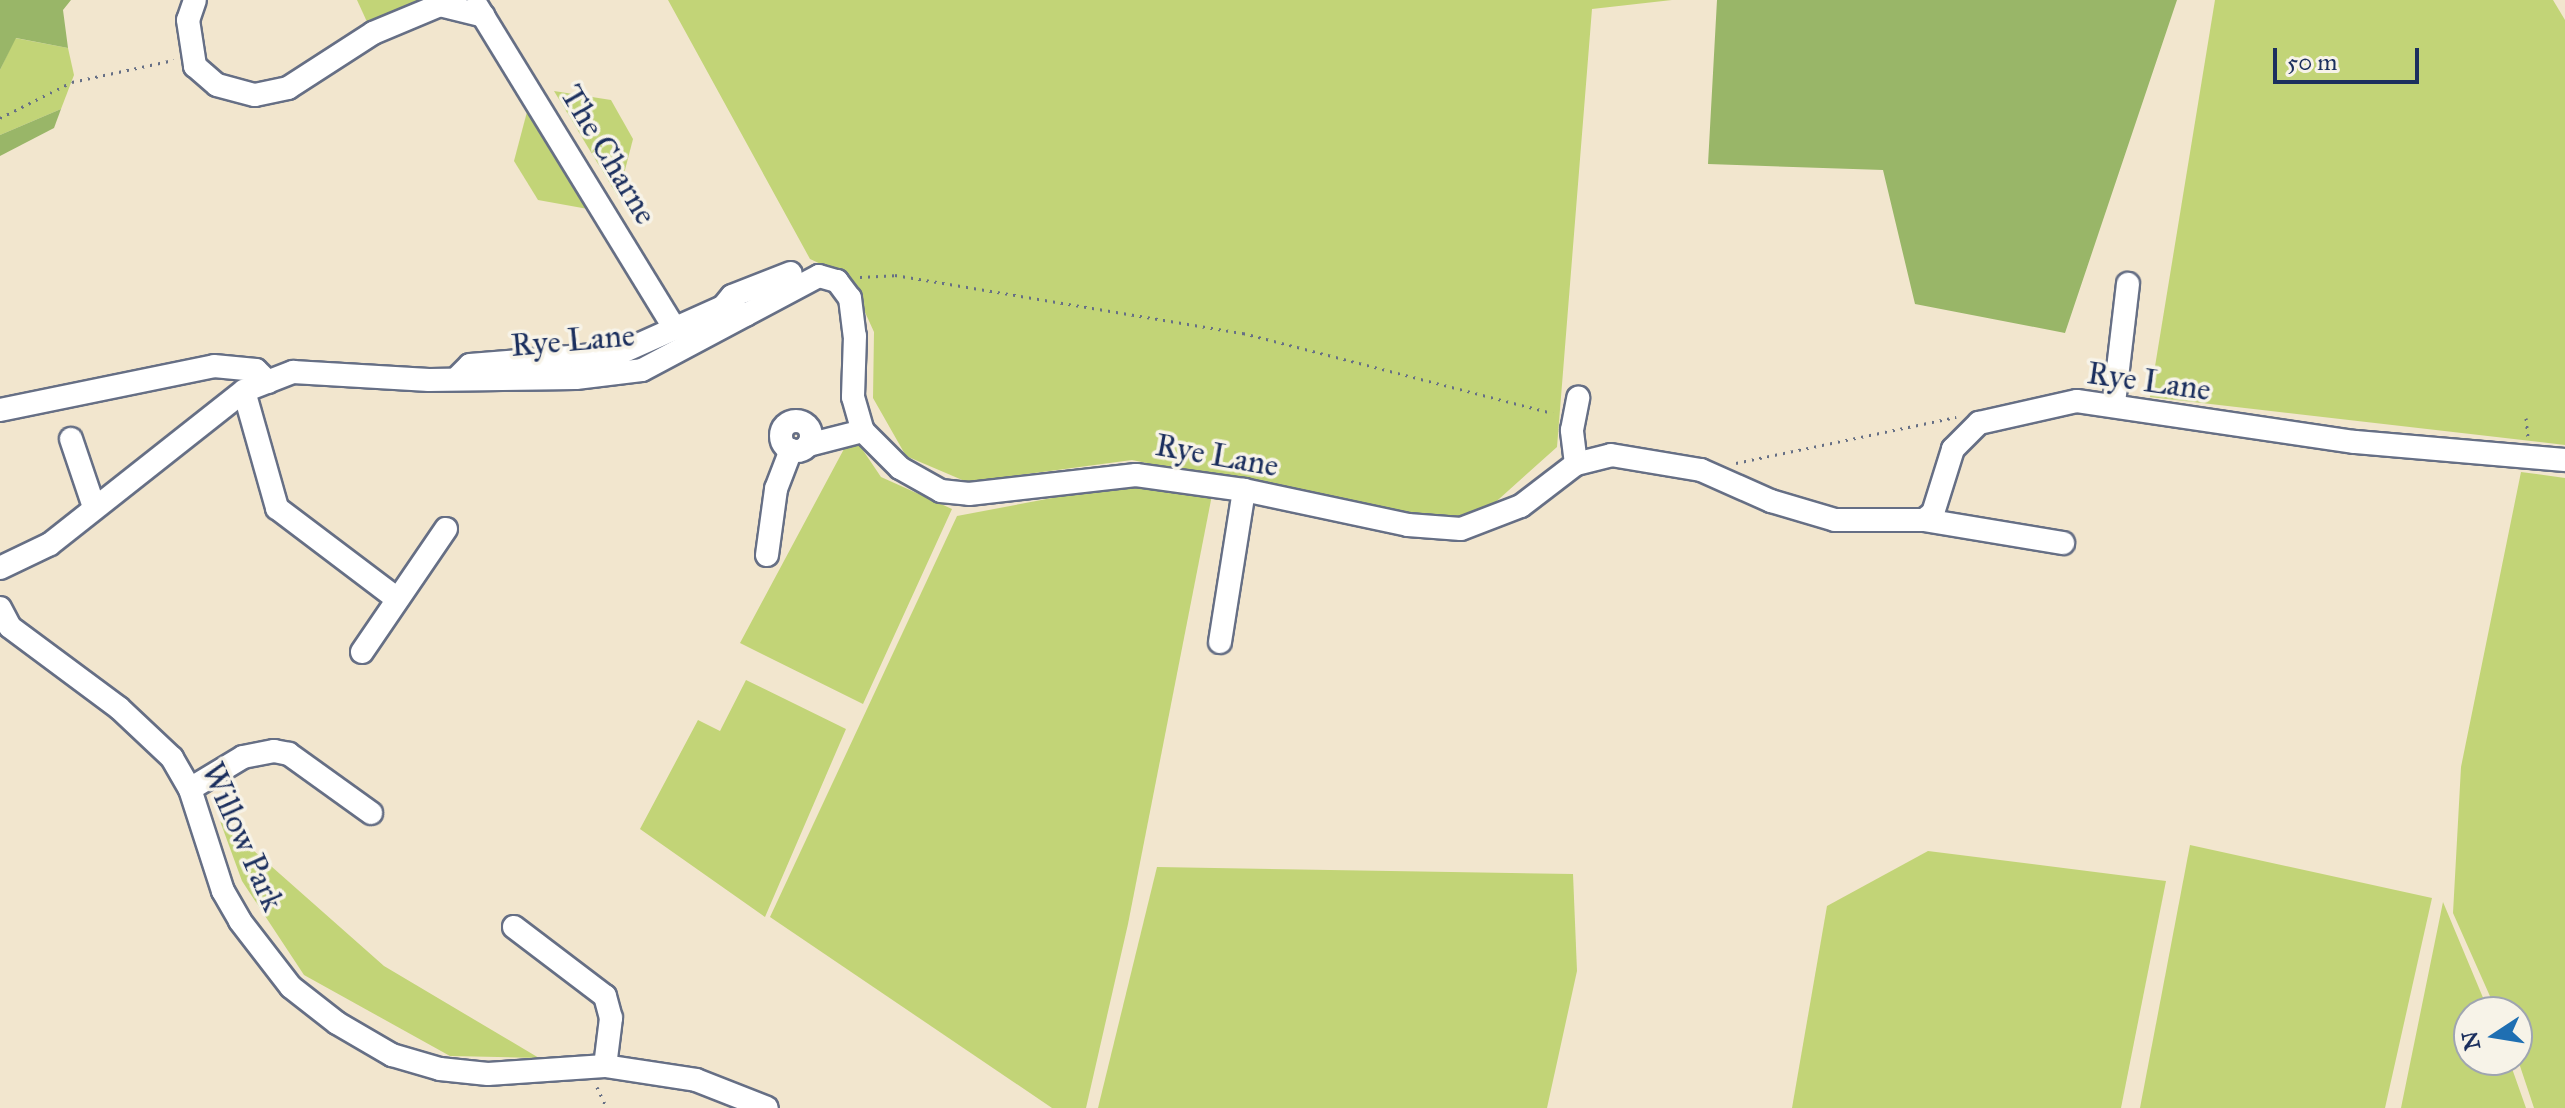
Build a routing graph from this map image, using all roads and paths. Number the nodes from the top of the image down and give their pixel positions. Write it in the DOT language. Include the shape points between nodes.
graph roads {
  1 [pos="195,0"];
  2 [pos="479,8"];
  3 [pos="191,55"];
  4 [pos="0,118"];
  5 [pos="791,273"];
  6 [pos="837,281"];
  7 [pos="2128,284"];
  8 [pos="723,307"];
  9 [pos="746,315"];
  10 [pos="675,329"];
  11 [pos="456,380"];
  12 [pos="268,382"];
  13 [pos="244,391"];
  14 [pos="1578,398"];
  15 [pos="2114,403"];
  16 [pos="0,410"];
  17 [pos="1979,423"];
  18 [pos="1572,430"];
  19 [pos="863,431"];
  20 [pos="71,439"];
  21 [pos="2565,460"];
  22 [pos="1576,464"];
  23 [pos="1701,470"];
  24 [pos="1244,490"];
  25 [pos="94,507"];
  26 [pos="1924,520"];
  27 [pos="446,529"];
  28 [pos="2063,543"];
  29 [pos="767,555"];
  30 [pos="0,568"];
  31 [pos="396,598"];
  32 [pos="0,608"];
  33 [pos="1220,642"];
  34 [pos="362,652"];
  35 [pos="190,789"];
  36 [pos="371,813"];
  37 [pos="514,927"];
  38 [pos="605,1066"];
  39 [pos="767,1108"];
  1 -- 3 [label="street" via="188,20"];
  2 -- 3 [label="street, The Charne" via="440,5 417,13 271,94 217,85 202,74"];
  2 -- 10 [label="street, The Charne"];
  3 -- 4 [label="path" via="72,82"];
  5 -- 8 [label="street" via="732,296"];
  6 -- 9 [label="street, Rye Lane" via="813,278"];
  6 -- 18 [label="path" via="895,275 1243,333 1562,416"];
  6 -- 19 [label="street" via="850,298 855,323 853,397"];
  7 -- 15 [label="street"];
  8 -- 9 [label="street"];
  8 -- 10 [label="street"];
  9 -- 11 [label="street, Rye Lane" via="642,370 576,378"];
  10 -- 11 [label="street" via="620,353 470,365"];
  11 -- 12 [label="street, Rye Lane" via="320,370"];
  12 -- 13 [label="street, Rye Lane"];
  12 -- 16 [label="street" via="256,370 214,366"];
  13 -- 25 [label="street, Rye Lane"];
  13 -- 31 [label="street" via="277,508"];
  14 -- 18 [label="street"];
  15 -- 17 [label="street, Rye Lane" via="2053,405"];
  15 -- 21 [label="street, Rye Lane" via="2266,431"];
  17 -- 23 [label="path" via="1953,417"];
  17 -- 26 [label="street" via="1953,449 1933,513"];
  18 -- 22 [label="street"];
  19 -- 24 [label="street, Rye Lane" via="900,468 941,491 969,494 1136,475"];
  19 -- 29 [label="street" via="799,448 776,489"];
  20 -- 25 [label="street"];
  22 -- 23 [label="street, Rye Lane" via="1611,455"];
  22 -- 24 [label="street, Rye Lane" via="1521,506 1461,529 1408,525"];
  23 -- 26 [label="street, Rye Lane" via="1771,501 1835,520"];
  24 -- 33 [label="street"];
  25 -- 30 [label="street, Rye Lane" via="50,544"];
  26 -- 28 [label="street, Rye Lane"];
  27 -- 31 [label="street"];
  31 -- 34 [label="street"];
  32 -- 35 [label="street, Willow Park" via="10,627 148,733"];
  35 -- 36 [label="street" via="243,757 274,751 289,754"];
  35 -- 38 [label="street, Willow Park" via="223,891 240,921 291,987 337,1023 392,1055 440,1069 488,1074"];
  37 -- 38 [label="street" via="605,996 611,1018"];
  38 -- 39 [label="street, Willow Park" via="696,1080"];
}
